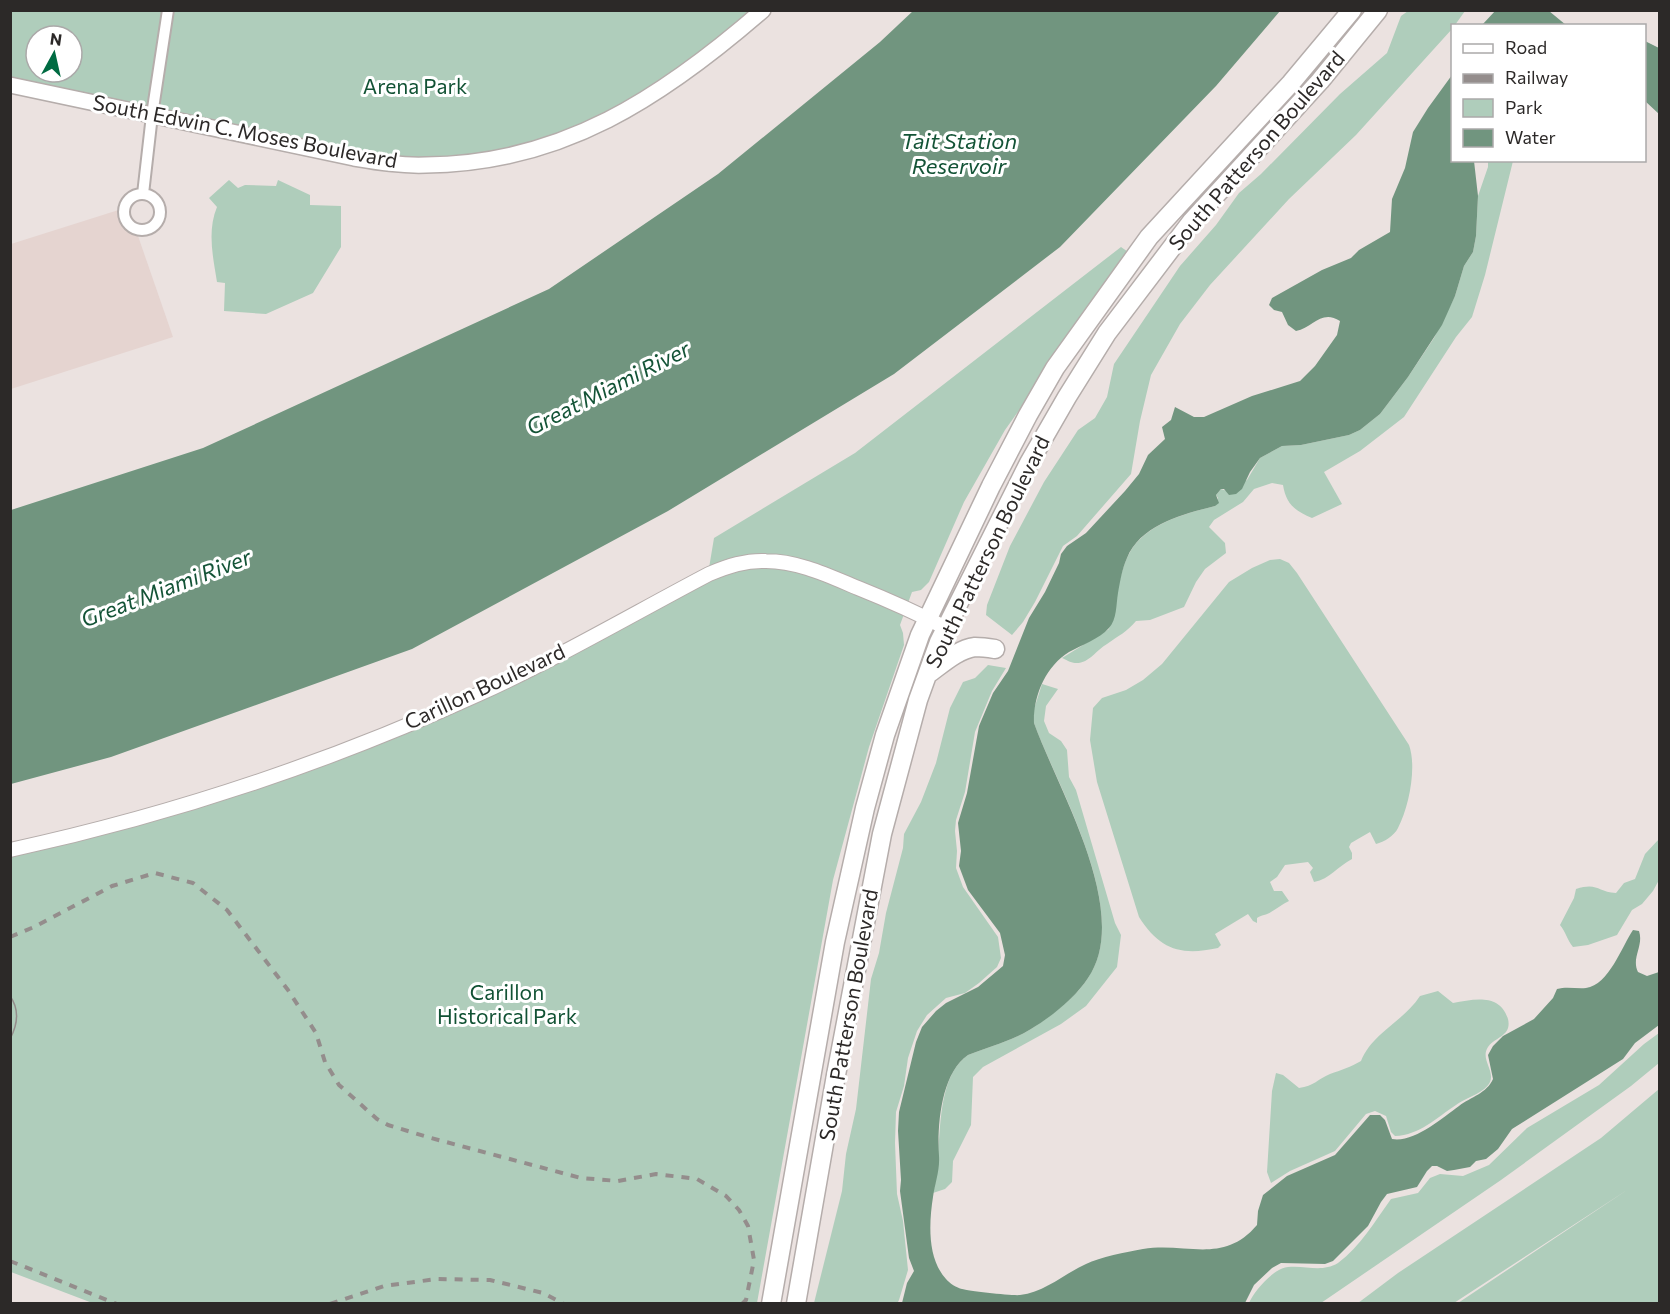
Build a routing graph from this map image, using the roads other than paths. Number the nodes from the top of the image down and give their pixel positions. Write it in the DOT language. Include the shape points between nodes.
graph roads {
  1 [pos="168,10"];
  2 [pos="763,10"];
  3 [pos="1352,10"];
  4 [pos="1378,10"];
  5 [pos="10,86"];
  6 [pos="152,115"];
  7 [pos="143,194"];
  8 [pos="928,619"];
  9 [pos="946,628"];
  10 [pos="995,649"];
  11 [pos="928,674"];
  12 [pos="10,850"];
  13 [pos="771,1304"];
  14 [pos="796,1304"];
  1 -- 6 [label="street"];
  2 -- 6 [label="main road, South Edwin C. Moses Boulevard" via="670,83 612,119 551,145 506,158 426,165 388,163"];
  3 -- 8 [label="main road, South Patterson Boulevard" via="1291,83 1149,237 1055,368 1017,435"];
  4 -- 9 [label="main road, South Patterson Boulevard" via="1320,81 1192,221 1107,333 1029,463"];
  5 -- 6 [label="main road, South Edwin C. Moses Boulevard"];
  6 -- 7 [label="street"];
  8 -- 9 [label="street, Carillon Boulevard"];
  8 -- 12 [label="street, Carillon Boulevard" via="803,567 779,561 729,566 481,693 410,724 165,811"];
  8 -- 13 [label="main road, South Patterson Boulevard" via="885,735 865,808 835,942"];
  9 -- 11 [label="main road, South Patterson Boulevard"];
  10 -- 11 [label="main road" via="968,649"];
  11 -- 14 [label="main road, South Patterson Boulevard" via="882,834"];
}
